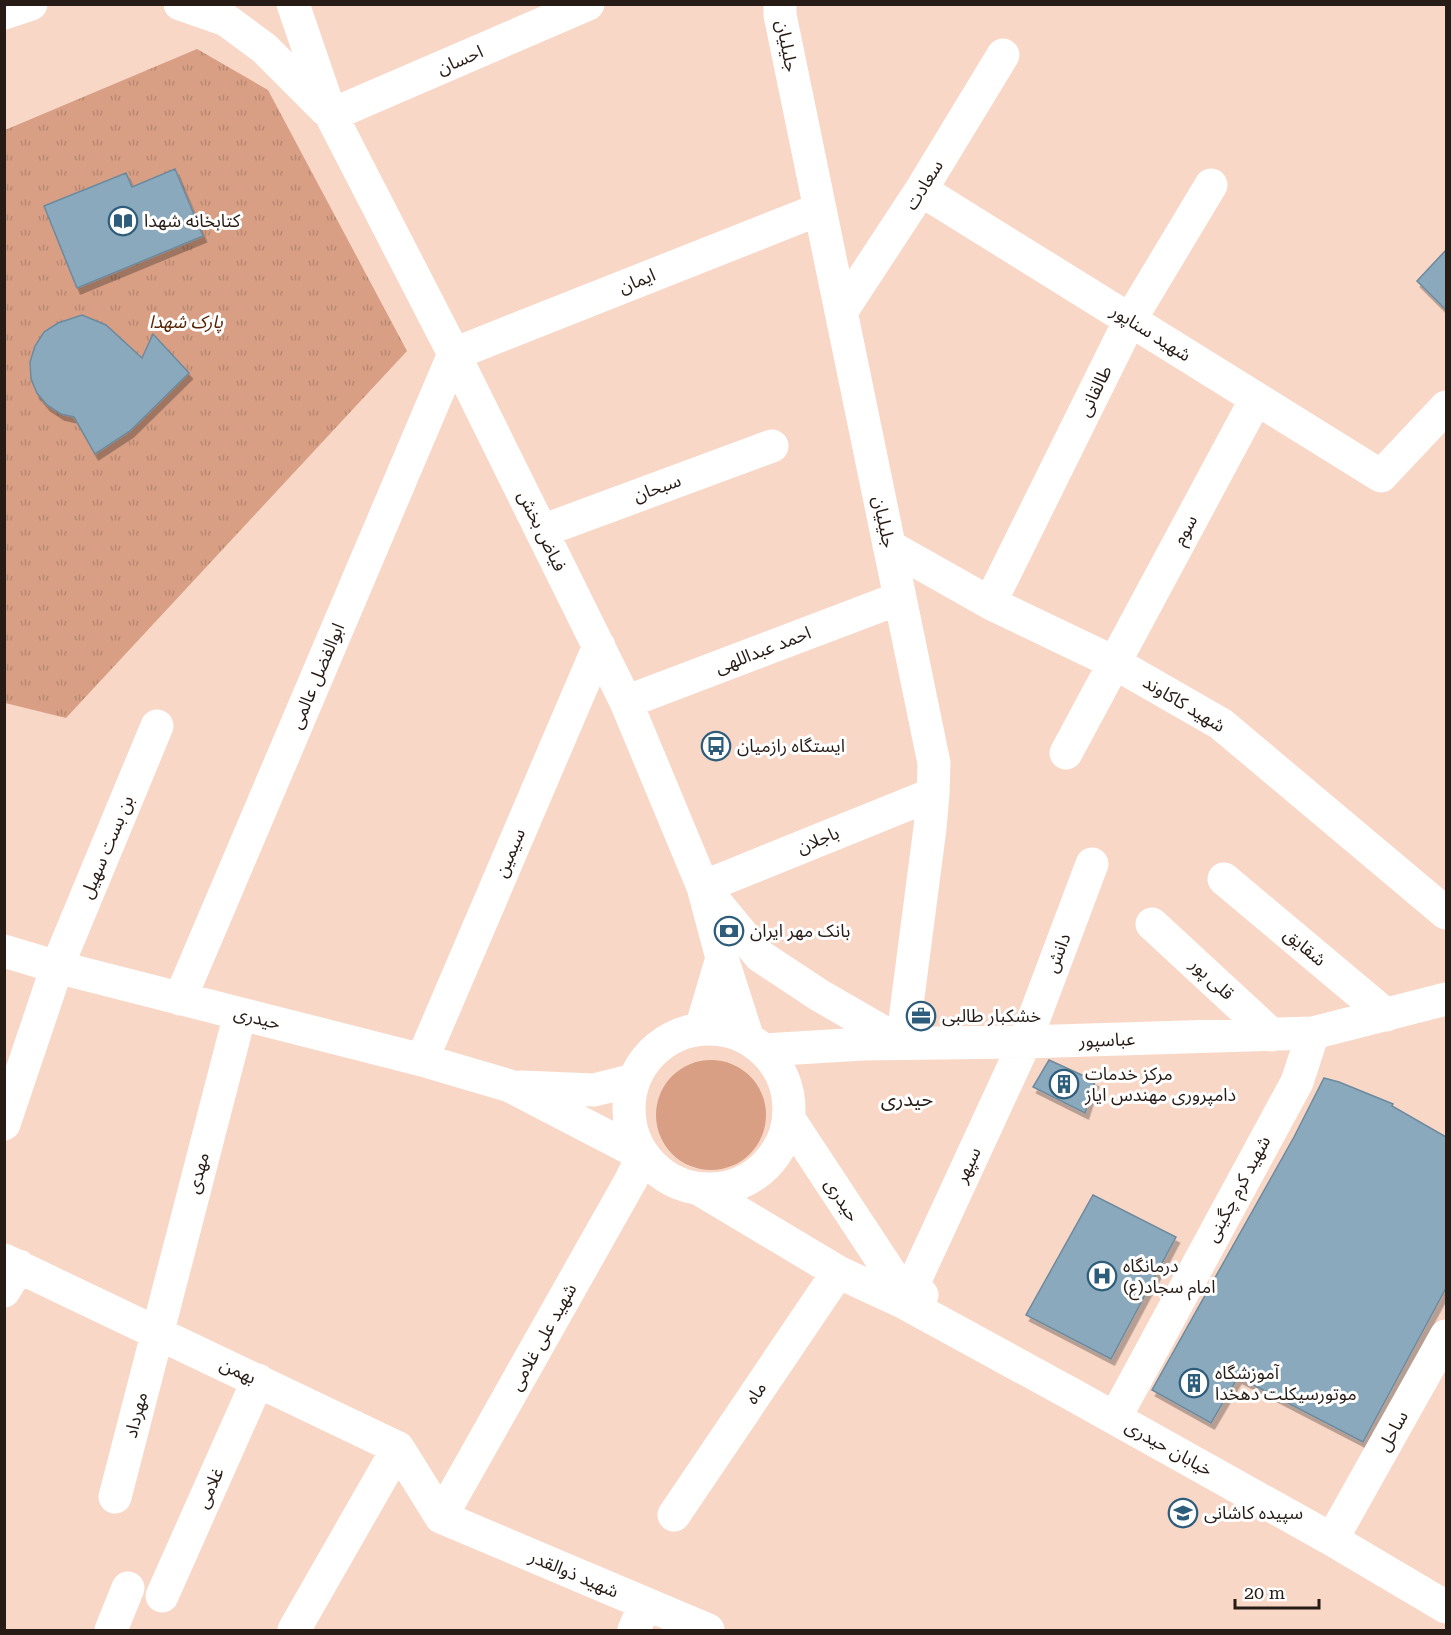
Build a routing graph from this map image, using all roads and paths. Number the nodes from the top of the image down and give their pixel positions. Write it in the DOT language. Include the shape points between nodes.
graph roads {
  1 [pos="31,4"];
  2 [pos="180,4"];
  3 [pos="293,4"];
  4 [pos="588,4"];
  5 [pos="780,4"];
  6 [pos="226,12"];
  7 [pos="4,13"];
  8 [pos="1003,55"];
  9 [pos="331,115"];
  10 [pos="1211,185"];
  11 [pos="921,190"];
  12 [pos="820,209"];
  13 [pos="841,312"];
  14 [pos="1130,320"];
  15 [pos="454,354"];
  16 [pos="1257,399"];
  17 [pos="1446,407"];
  18 [pos="772,446"];
  19 [pos="542,531"];
  20 [pos="889,546"];
  21 [pos="900,598"];
  22 [pos="990,603"];
  23 [pos="599,646"];
  24 [pos="1113,662"];
  25 [pos="626,702"];
  26 [pos="157,726"];
  27 [pos="1066,753"];
  28 [pos="933,794"];
  29 [pos="1092,864"];
  30 [pos="1224,879"];
  31 [pos="703,887"];
  32 [pos="1446,913"];
  33 [pos="1152,924"];
  34 [pos="4,951"];
  35 [pos="722,958"];
  36 [pos="57,967"];
  37 [pos="180,999"];
  38 [pos="1446,999"];
  39 [pos="240,1014"];
  40 [pos="1386,1015"];
  41 [pos="701,1029"];
  42 [pos="1313,1033"];
  43 [pos="1272,1035"];
  44 [pos="1025,1042"];
  45 [pos="902,1043"];
  46 [pos="756,1045"];
  47 [pos="422,1060"];
  48 [pos="634,1080"];
  49 [pos="510,1086"];
  50 [pos="789,1119"];
  51 [pos="4,1124"];
  52 [pos="643,1155"];
  53 [pos="701,1190"];
  54 [pos="9,1272"];
  55 [pos="838,1272"];
  56 [pos="898,1288"];
  57 [pos="157,1332"];
  58 [pos="1446,1336"];
  59 [pos="258,1380"];
  60 [pos="1122,1405"];
  61 [pos="398,1448"];
  62 [pos="115,1497"];
  63 [pos="674,1515"];
  64 [pos="441,1517"];
  65 [pos="1340,1525"];
  66 [pos="128,1588"];
  67 [pos="1446,1590"];
  68 [pos="162,1596"];
  69 [pos="1446,1607"];
  70 [pos="639,1617"];
  71 [pos="111,1630"];
  72 [pos="294,1630"];
  73 [pos="708,1630"];
  1 -- 7 [label="street"];
  2 -- 6 [label="street"];
  3 -- 9 [label="street"];
  4 -- 9 [label="street, احسان"];
  5 -- 12 [label="street, جلیلیان"];
  6 -- 9 [label="street"];
  8 -- 11 [label="street, سعادت"];
  9 -- 15 [label="street, فیاض بخش"];
  10 -- 14 [label="street, طالقانی"];
  11 -- 13 [label="street, سعادت"];
  11 -- 14 [label="street, شهید سناپور"];
  12 -- 13 [label="street, جلیلیان"];
  12 -- 15 [label="street, ایمان"];
  13 -- 20 [label="street, جلیلیان"];
  14 -- 16 [label="street, شهید سناپور"];
  14 -- 22 [label="street, طالقانی"];
  15 -- 19 [label="street, فیاض بخش"];
  15 -- 37 [label="street, ابوالفضل عالمی"];
  16 -- 17 [label="street, شهید سناپور" via="1382,476"];
  16 -- 24 [label="street, سوم"];
  18 -- 19 [label="street, سبحان"];
  19 -- 23 [label="street, فیاض بخش"];
  20 -- 21 [label="street, جلیلیان"];
  20 -- 22 [label="street, شهید کاکاوند"];
  21 -- 25 [label="street, احمد عبداللهی"];
  21 -- 28 [label="street, جلیلیان" via="934,763"];
  22 -- 24 [label="street, شهید کاکاوند"];
  23 -- 25 [label="street, فیاض بخش"];
  23 -- 47 [label="street, سیمین"];
  24 -- 27 [label="street, سوم"];
  24 -- 32 [label="street, شهید کاکاوند" via="1221,724"];
  25 -- 31 [label="street, فیاض بخش"];
  26 -- 36 [label="street, بن بست سهیل"];
  28 -- 31 [label="street, باجلان"];
  28 -- 45 [label="street, جلیلیان"];
  29 -- 44 [label="street, دانش"];
  30 -- 40 [label="street, شقایق"];
  31 -- 35 [label="street, فیاض بخش"];
  31 -- 45 [label="street" via="760,956"];
  33 -- 43 [label="street, قلی پور"];
  34 -- 36 [label="street, حیدری"];
  35 -- 41 [label="street"];
  35 -- 46 [label="street, فیاض بخش"];
  36 -- 37 [label="street, حیدری"];
  36 -- 51 [label="street, بن بست سهیل"];
  37 -- 39 [label="street, حیدری"];
  38 -- 40 [label="street, عباسپور"];
  39 -- 47 [label="street, حیدری"];
  39 -- 57 [label="street, مهدی"];
  40 -- 42 [label="street, عباسپور"];
  41 -- 46 [label="street" via="725,1030"];
  41 -- 48 [label="street" via="679,1035 661,1046 645,1061"];
  42 -- 43 [label="street, عباسپور"];
  42 -- 60 [label="street, شهید کرم چگینی" via="1297,1082"];
  43 -- 44 [label="street, عباسپور"];
  44 -- 45 [label="street, عباسپور"];
  44 -- 56 [label="street, سپهر"];
  45 -- 46 [label="street, عباسپور"];
  46 -- 50 [label="street" via="780,1070 788,1094"];
  47 -- 49 [label="street, حیدری"];
  48 -- 49 [label="street" via="594,1090"];
  48 -- 52 [label="street" via="629,1106 632,1131"];
  49 -- 52 [label="street"];
  50 -- 53 [label="street" via="782,1143 768,1164 749,1179 725,1188"];
  50 -- 56 [label="street, حیدری"];
  52 -- 53 [label="street" via="658,1172 678,1184"];
  52 -- 64 [label="street, شهید علی غلامی"];
  53 -- 55 [label="street"];
  54 -- 57 [label="street, بهمن"];
  55 -- 56 [label="street"];
  55 -- 63 [label="street, ماه"];
  56 -- 60 [label="street, خیابان حیدری"];
  56 -- 69 [label="street, خیابان حیدری"];
  57 -- 59 [label="street, بهمن"];
  57 -- 62 [label="street, مهرداد"];
  58 -- 65 [label="street, ساحل"];
  59 -- 61 [label="street, بهمن"];
  59 -- 68 [label="street, غلامی"];
  60 -- 65 [label="street, خیابان حیدری"];
  61 -- 64 [label="street"];
  61 -- 72 [label="street"];
  64 -- 70 [label="street, شهید ذوالقدر"];
  65 -- 67 [label="street, خیابان حیدری"];
  66 -- 71 [label="street"];
  70 -- 73 [label="street, شهید ذوالقدر"];
}
